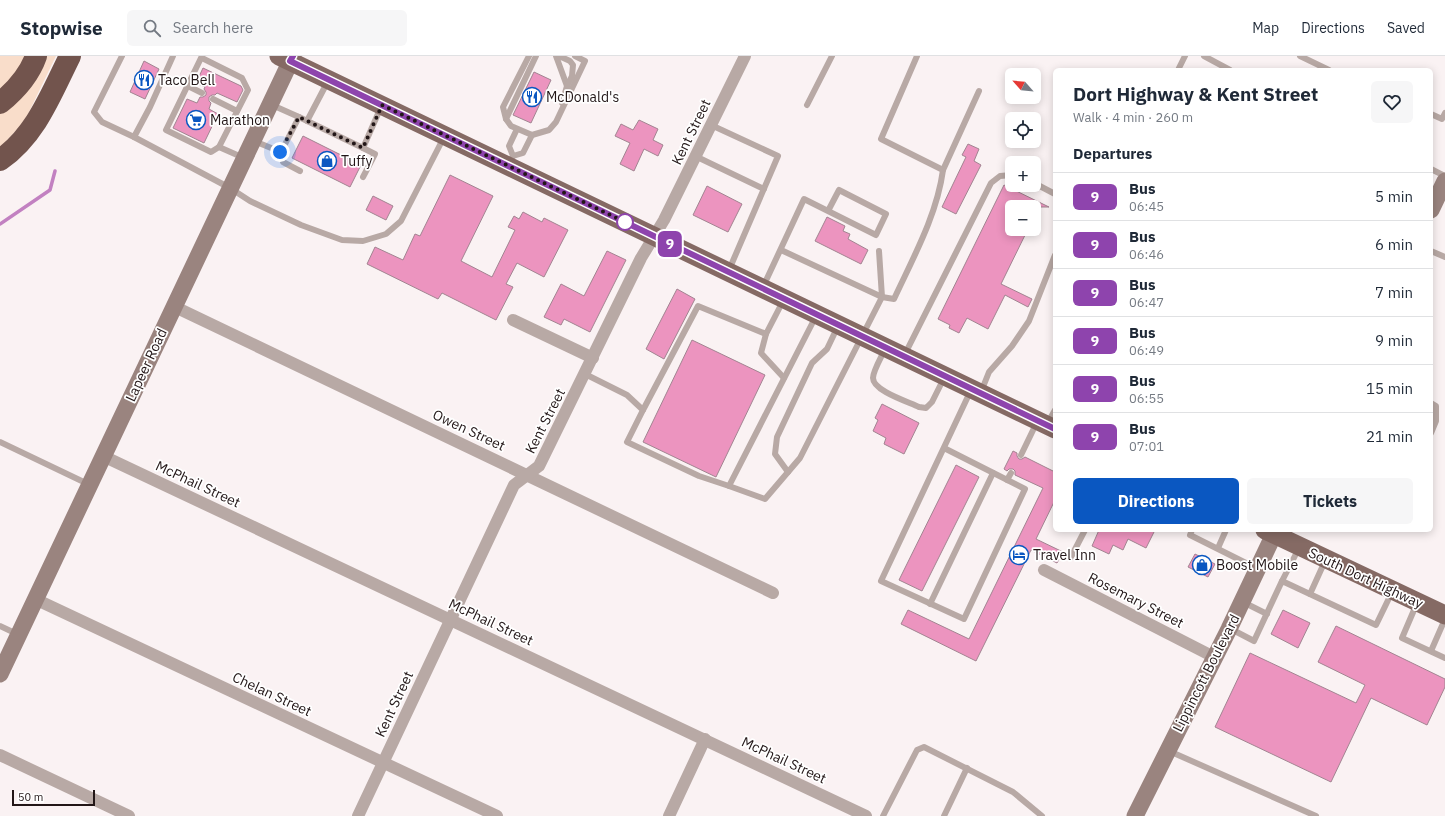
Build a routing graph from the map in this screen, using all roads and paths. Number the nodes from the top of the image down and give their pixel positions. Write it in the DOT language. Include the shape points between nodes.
graph roads {
  1 [pos="36,56"];
  2 [pos="70,56"];
  3 [pos="122,56"];
  4 [pos="174,56"];
  5 [pos="529,56"];
  6 [pos="536,56"];
  7 [pos="558,56"];
  8 [pos="575,56"];
  9 [pos="745,56"];
  10 [pos="832,56"];
  11 [pos="917,56"];
  12 [pos="1185,56"];
  13 [pos="1204,56"];
  14 [pos="1300,56"];
  15 [pos="202,57"];
  16 [pos="287,58"];
  17 [pos="217,66"];
  18 [pos="1179,68"];
  19 [pos="1226,68"];
  20 [pos="1325,68"];
  21 [pos="229,72"];
  22 [pos="214,73"];
  23 [pos="240,77"];
  24 [pos="226,79"];
  25 [pos="329,80"];
  26 [pos="236,84"];
  27 [pos="188,86"];
  28 [pos="567,86"];
  29 [pos="979,92"];
  30 [pos="202,93"];
  31 [pos="219,94"];
  32 [pos="228,98"];
  33 [pos="0,103"];
  34 [pos="225,105"];
  35 [pos="270,105"];
  36 [pos="382,105"];
  37 [pos="807,105"];
  38 [pos="563,108"];
  39 [pos="237,111"];
  40 [pos="1445,113"];
  41 [pos="1433,115"];
  42 [pos="299,117"];
  43 [pos="506,119"];
  44 [pos="307,121"];
  45 [pos="711,124"];
  46 [pos="517,129"];
  47 [pos="532,135"];
  48 [pos="445,136"];
  49 [pos="134,137"];
  50 [pos="253,140"];
  51 [pos="219,147"];
  52 [pos="363,148"];
  53 [pos="280,152"];
  54 [pos="695,156"];
  55 [pos="244,158"];
  56 [pos="0,160"];
  57 [pos="510,161"];
  58 [pos="943,170"];
  59 [pos="1433,170"];
  60 [pos="300,171"];
  61 [pos="1005,176"];
  62 [pos="1445,176"];
  63 [pos="363,178"];
  64 [pos="1445,181"];
  65 [pos="1041,187"];
  66 [pos="230,188"];
  67 [pos="764,189"];
  68 [pos="1053,193"];
  69 [pos="1433,206"];
  70 [pos="828,211"];
  71 [pos="655,237"];
  72 [pos="782,250"];
  73 [pos="879,251"];
  74 [pos="1433,252"];
  75 [pos="1445,257"];
  76 [pos="1053,260"];
  77 [pos="728,272"];
  78 [pos="762,288"];
  79 [pos="882,297"];
  80 [pos="784,299"];
  81 [pos="173,306"];
  82 [pos="817,314"];
  83 [pos="513,320"];
  84 [pos="839,325"];
  85 [pos="766,334"];
  86 [pos="862,336"];
  87 [pos="886,348"];
  88 [pos="904,356"];
  89 [pos="593,358"];
  90 [pos="585,374"];
  91 [pos="945,376"];
  92 [pos="784,378"];
  93 [pos="976,391"];
  94 [pos="1433,404"];
  95 [pos="643,410"];
  96 [pos="1048,421"];
  97 [pos="1433,428"];
  98 [pos="0,442"];
  99 [pos="944,448"];
  100 [pos="1020,455"];
  101 [pos="103,456"];
  102 [pos="788,472"];
  103 [pos="994,473"];
  104 [pos="1011,473"];
  105 [pos="527,474"];
  106 [pos="1007,480"];
  107 [pos="90,484"];
  108 [pos="729,486"];
  109 [pos="1083,532"];
  110 [pos="1191,532"];
  111 [pos="1225,532"];
  112 [pos="1272,532"];
  113 [pos="1274,532"];
  114 [pos="1300,546"];
  115 [pos="1218,548"];
  116 [pos="1071,557"];
  117 [pos="1326,559"];
  118 [pos="1257,569"];
  119 [pos="1044,570"];
  120 [pos="1282,581"];
  121 [pos="1393,590"];
  122 [pos="772,593"];
  123 [pos="1310,594"];
  124 [pos="35,599"];
  125 [pos="1242,601"];
  126 [pos="1418,602"];
  127 [pos="930,604"];
  128 [pos="1267,614"];
  129 [pos="1445,615"];
  130 [pos="1445,619"];
  131 [pos="450,620"];
  132 [pos="0,626"];
  133 [pos="1229,629"];
  134 [pos="18,634"];
  135 [pos="1431,651"];
  136 [pos="1214,657"];
  137 [pos="1445,658"];
  138 [pos="0,674"];
  139 [pos="705,739"];
  140 [pos="1167,750"];
  141 [pos="0,755"];
  142 [pos="383,762"];
  143 [pos="967,768"];
  144 [pos="129,816"];
  145 [pos="358,816"];
  146 [pos="496,816"];
  147 [pos="669,816"];
  148 [pos="866,816"];
  149 [pos="883,816"];
  150 [pos="944,816"];
  151 [pos="1042,816"];
  152 [pos="1135,816"];
  153 [pos="1316,816"];
  1 -- 33 [label="highway" via="20,84"];
  2 -- 56 [label="highway" via="34,127"];
  3 -- 49 [label="lane" via="94,112 102,122"];
  4 -- 49 [label="lane"];
  5 -- 43 [label="lane" via="503,107"];
  6 -- 43 [label="lane"];
  7 -- 28 [label="lane"];
  7 -- 28 [label="lane" via="573,65 572,76"];
  8 -- 38 [label="lane" via="586,61"];
  9 -- 45 [label="street, Kent Street"];
  10 -- 37 [label="lane"];
  11 -- 58 [label="lane" via="881,140"];
  12 -- 18 [label="lane"];
  13 -- 19 [label="lane"];
  14 -- 20 [label="lane"];
  15 -- 17 [label="lane"];
  15 -- 27 [label="lane"];
  16 -- 25 [label="main road"];
  16 -- 35 [label="main road, Lapeer Road"];
  17 -- 21 [label="lane"];
  17 -- 22 [label="lane"];
  21 -- 23 [label="lane"];
  21 -- 24 [label="lane"];
  23 -- 26 [label="lane"];
  23 -- 39 [label="lane" via="248,90"];
  25 -- 36 [label="main road"];
  25 -- 44 [label="lane"];
  27 -- 30 [label="lane"];
  27 -- 51 [label="lane" via="166,130 211,152"];
  28 -- 38 [label="lane" via="562,102"];
  29 -- 58 [label="lane"];
  31 -- 34 [label="lane" via="214,100"];
  32 -- 34 [label="lane"];
  34 -- 39 [label="lane"];
  35 -- 42 [label="lane"];
  35 -- 50 [label="main road, Lapeer Road"];
  36 -- 48 [label="main road"];
  36 -- 52 [label="lane"];
  38 -- 47 [label="lane" via="549,130"];
  39 -- 51 [label="lane"];
  40 -- 41 [label="lane" via="1442,119"];
  42 -- 44 [label="lane"];
  42 -- 53 [label="lane"];
  43 -- 46 [label="lane"];
  44 -- 52 [label="lane"];
  45 -- 54 [label="street, Kent Street"];
  45 -- 67 [label="lane" via="778,156"];
  46 -- 47 [label="lane"];
  46 -- 57 [label="lane" via="509,146"];
  47 -- 57 [label="lane" via="523,153"];
  48 -- 57 [label="main road"];
  48 -- 66 [label="lane" via="401,221 386,234 363,241 342,240 302,225 250,201"];
  49 -- 66 [label="lane"];
  50 -- 53 [label="lane"];
  50 -- 55 [label="main road, Lapeer Road"];
  51 -- 55 [label="lane"];
  52 -- 63 [label="lane" via="375,154"];
  53 -- 60 [label="lane" via="283,162"];
  54 -- 67 [label="lane"];
  54 -- 71 [label="street, Kent Street"];
  55 -- 66 [label="main road, Lapeer Road"];
  57 -- 71 [label="main road"];
  58 -- 79 [label="lane" via="941,185 926,229 894,299"];
  59 -- 62 [label="lane"];
  61 -- 88 [label="lane" via="991,183"];
  64 -- 69 [label="main road"];
  65 -- 68 [label="lane"];
  66 -- 81 [label="main road, Lapeer Road"];
  67 -- 77 [label="lane"];
  70 -- 70 [label="lane" via="876,235 886,214 839,190"];
  70 -- 72 [label="lane" via="804,199"];
  71 -- 77 [label="main road"];
  71 -- 89 [label="street, Kent Street" via="641,258"];
  72 -- 78 [label="lane"];
  72 -- 79 [label="lane"];
  73 -- 79 [label="lane"];
  74 -- 75 [label="lane"];
  76 -- 93 [label="lane" via="1029,321"];
  77 -- 78 [label="main road"];
  78 -- 80 [label="main road"];
  79 -- 86 [label="lane"];
  80 -- 82 [label="main road"];
  80 -- 85 [label="lane"];
  81 -- 101 [label="main road, Lapeer Road"];
  81 -- 105 [label="street, Owen Street"];
  82 -- 84 [label="main road"];
  82 -- 92 [label="lane"];
  83 -- 89 [label="street"];
  84 -- 86 [label="main road"];
  84 -- 102 [label="lane" via="827,348 812,363 777,438 775,454"];
  85 -- 92 [label="lane" via="761,353"];
  85 -- 95 [label="lane" via="698,306"];
  86 -- 87 [label="main road"];
  86 -- 102 [label="lane" via="800,458"];
  87 -- 88 [label="main road"];
  87 -- 91 [label="lane" via="873,377 874,384 880,389 926,408 932,402"];
  88 -- 91 [label="main road"];
  89 -- 90 [label="street, Kent Street"];
  90 -- 95 [label="lane" via="627,395"];
  90 -- 105 [label="street, Kent Street" via="539,466"];
  91 -- 93 [label="main road"];
  92 -- 108 [label="lane"];
  93 -- 96 [label="main road"];
  93 -- 99 [label="lane"];
  94 -- 97 [label="lane" via="1436,406 1436,421"];
  95 -- 108 [label="lane" via="627,442 699,476"];
  96 -- 100 [label="lane"];
  98 -- 107 [label="lane"];
  99 -- 103 [label="lane"];
  99 -- 127 [label="lane" via="881,581"];
  101 -- 107 [label="main road, Lapeer Road"];
  101 -- 131 [label="street, McPhail Street"];
  102 -- 108 [label="lane" via="765,498"];
  103 -- 106 [label="lane"];
  103 -- 127 [label="lane"];
  104 -- 106 [label="lane"];
  105 -- 122 [label="street, Owen Street"];
  105 -- 131 [label="street, Kent Street" via="514,485"];
  106 -- 127 [label="lane" via="1026,489 964,619"];
  107 -- 124 [label="main road, Lapeer Road"];
  109 -- 116 [label="lane"];
  110 -- 115 [label="lane" via="1190,535"];
  111 -- 115 [label="lane"];
  112 -- 118 [label="main road, Lippincott Boulevard"];
  113 -- 114 [label="main road, South Dort Highway"];
  114 -- 117 [label="main road, South Dort Highway"];
  114 -- 120 [label="lane"];
  115 -- 118 [label="lane"];
  117 -- 121 [label="main road, South Dort Highway"];
  117 -- 123 [label="lane"];
  118 -- 125 [label="main road, Lippincott Boulevard"];
  119 -- 136 [label="street, Rosemary Street"];
  120 -- 123 [label="lane"];
  120 -- 128 [label="lane"];
  121 -- 123 [label="lane" via="1376,625"];
  121 -- 126 [label="main road, South Dort Highway"];
  124 -- 134 [label="main road, Lapeer Road"];
  124 -- 142 [label="street, Chelan Street"];
  125 -- 128 [label="lane"];
  125 -- 133 [label="main road, Lippincott Boulevard"];
  126 -- 129 [label="main road, South Dort Highway"];
  126 -- 135 [label="lane" via="1402,638"];
  128 -- 133 [label="lane" via="1254,641"];
  130 -- 135 [label="lane"];
  131 -- 139 [label="street, McPhail Street"];
  131 -- 142 [label="street, Kent Street"];
  132 -- 134 [label="lane"];
  133 -- 136 [label="main road, Lippincott Boulevard"];
  134 -- 138 [label="main road, Lapeer Road"];
  135 -- 137 [label="lane"];
  136 -- 140 [label="main road, Lippincott Boulevard"];
  139 -- 147 [label="street"];
  139 -- 148 [label="street, McPhail Street"];
  140 -- 152 [label="main road, Lippincott Boulevard"];
  140 -- 153 [label="lane"];
  141 -- 144 [label="street"];
  142 -- 145 [label="street, Kent Street"];
  142 -- 146 [label="street, Chelan Street"];
  143 -- 149 [label="lane" via="924,747 917,750"];
  143 -- 150 [label="lane"];
  143 -- 151 [label="lane" via="1013,792"];
}
